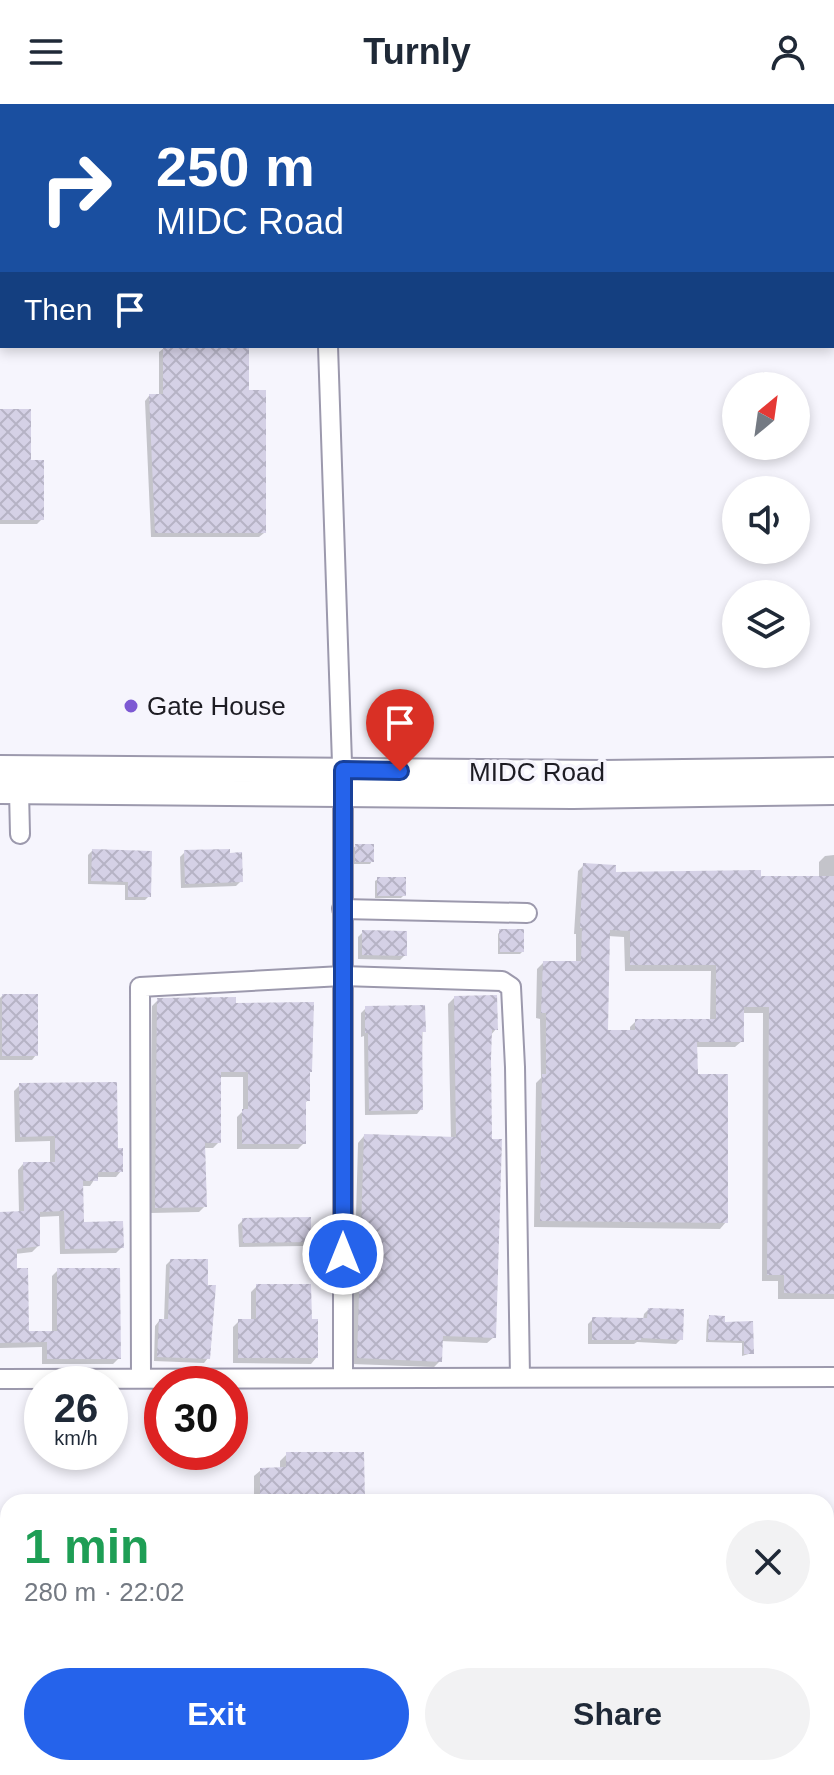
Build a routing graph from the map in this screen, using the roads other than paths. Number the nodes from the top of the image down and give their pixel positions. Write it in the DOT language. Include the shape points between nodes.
graph roads {
  1 [pos="328,348"];
  2 [pos="0,768"];
  3 [pos="834,770"];
  4 [pos="343,781"];
  5 [pos="9,791"];
  6 [pos="834,792"];
  7 [pos="20,834"];
  8 [pos="342,909"];
  9 [pos="527,913"];
  10 [pos="342,976"];
  11 [pos="343,1377"];
  12 [pos="520,1377"];
  13 [pos="834,1377"];
  14 [pos="141,1378"];
  15 [pos="0,1379"];
  1 -- 4 [label="street"];
  2 -- 4 [label="main road, MIDC Road"];
  3 -- 4 [label="main road, MIDC Road"];
  4 -- 5 [label="main road, MIDC Road"];
  4 -- 6 [label="main road, MIDC Road" via="573,796"];
  4 -- 8 [label="street"];
  5 -- 7 [label="street"];
  8 -- 9 [label="street"];
  8 -- 10 [label="street"];
  10 -- 11 [label="street"];
  10 -- 12 [label="street" via="502,981 511,987"];
  10 -- 14 [label="street" via="140,987"];
  11 -- 12 [label="street"];
  11 -- 14 [label="street"];
  12 -- 13 [label="street"];
  14 -- 15 [label="street"];
}
